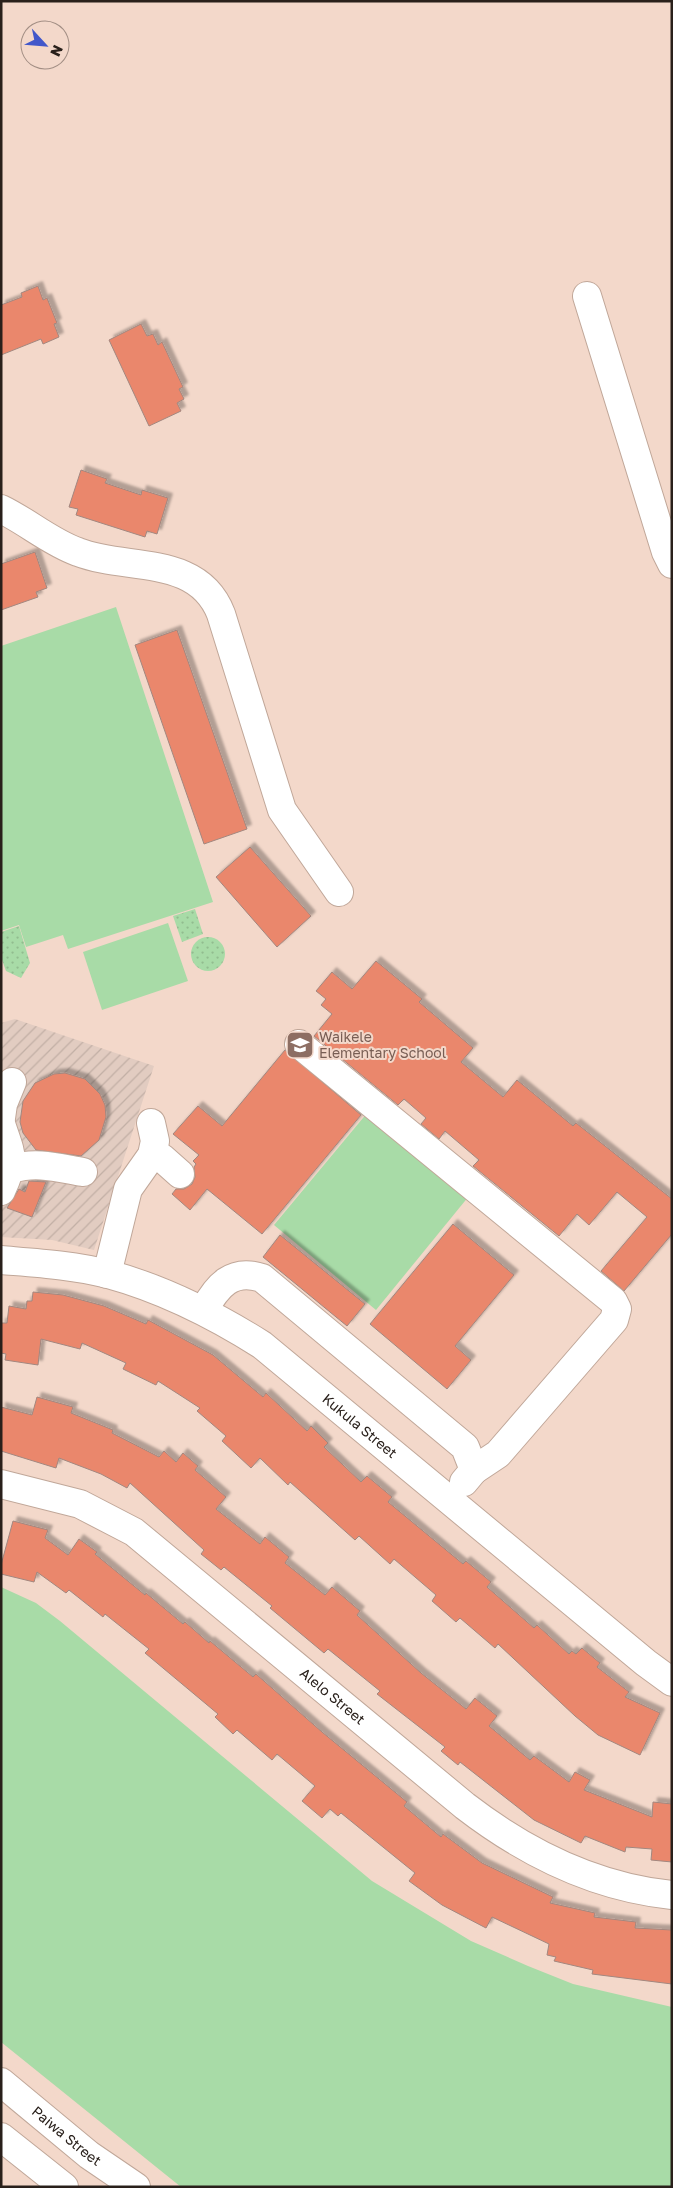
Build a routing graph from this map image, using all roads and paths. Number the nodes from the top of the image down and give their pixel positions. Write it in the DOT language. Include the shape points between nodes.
graph roads {
  1 [pos="587,296"];
  2 [pos="1,509"];
  3 [pos="672,564"];
  4 [pos="338,892"];
  5 [pos="298,1044"];
  6 [pos="12,1082"];
  7 [pos="1,1118"];
  8 [pos="151,1123"];
  9 [pos="1,1124"];
  10 [pos="152,1155"];
  11 [pos="83,1172"];
  12 [pos="180,1174"];
  13 [pos="6,1180"];
  14 [pos="1,1260"];
  15 [pos="107,1274"];
  16 [pos="204,1310"];
  17 [pos="474,1470"];
  18 [pos="1,1484"];
  19 [pos="450,1499"];
  20 [pos="672,1682"];
  21 [pos="672,1895"];
  22 [pos="1,2082"];
  23 [pos="1,2137"];
  24 [pos="64,2187"];
  25 [pos="136,2187"];
  1 -- 3 [label="street"];
  2 -- 4 [label="street" via="56,543 80,553 178,572 196,580 207,590 220,614 282,810"];
  5 -- 17 [label="street" via="614,1301 617,1310 614,1320 498,1454"];
  6 -- 7 [label="street"];
  8 -- 10 [label="street" via="155,1141"];
  9 -- 13 [label="street" via="12,1155"];
  10 -- 12 [label="street" via="162,1158"];
  10 -- 15 [label="street" via="128,1189"];
  11 -- 13 [label="street" via="46,1165 25,1165"];
  14 -- 15 [label="street, Kukula Street"];
  15 -- 16 [label="street, Kukula Street"];
  16 -- 17 [label="street" via="215,1293 231,1278 251,1274 262,1278 465,1447"];
  16 -- 19 [label="street, Kukula Street" via="262,1345"];
  17 -- 19 [label="street"];
  18 -- 21 [label="street, Alelo Street" via="80,1504 134,1532 472,1812 537,1855 611,1884"];
  19 -- 20 [label="street, Kukula Street"];
  22 -- 25 [label="street, Paiwa Street" via="89,2155"];
  23 -- 24 [label="street"];
}
